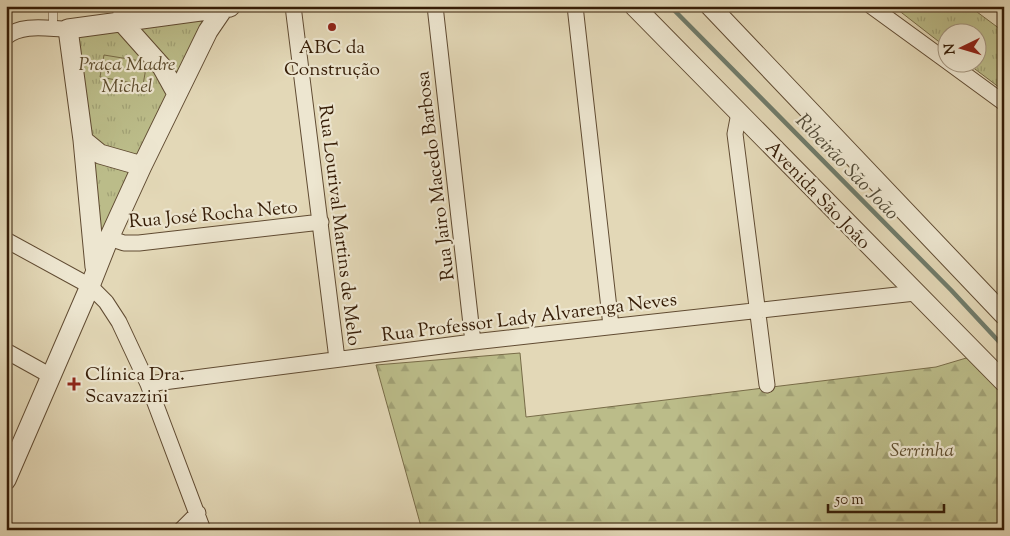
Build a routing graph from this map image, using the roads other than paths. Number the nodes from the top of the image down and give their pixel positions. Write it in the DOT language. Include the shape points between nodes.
graph roads {
  1 [pos="53,6"];
  2 [pos="293,6"];
  3 [pos="435,6"];
  4 [pos="575,6"];
  5 [pos="634,6"];
  6 [pos="710,6"];
  7 [pos="871,6"];
  8 [pos="228,8"];
  9 [pos="121,14"];
  10 [pos="60,29"];
  11 [pos="6,36"];
  12 [pos="938,55"];
  13 [pos="961,72"];
  14 [pos="177,94"];
  15 [pos="1004,104"];
  16 [pos="739,113"];
  17 [pos="83,140"];
  18 [pos="142,166"];
  19 [pos="321,222"];
  20 [pos="109,238"];
  21 [pos="6,240"];
  22 [pos="93,279"];
  23 [pos="915,293"];
  24 [pos="759,311"];
  25 [pos="1004,315"];
  26 [pos="611,326"];
  27 [pos="473,342"];
  28 [pos="6,351"];
  29 [pos="338,359"];
  30 [pos="51,376"];
  31 [pos="1004,382"];
  32 [pos="148,384"];
  33 [pos="767,384"];
  34 [pos="6,480"];
  35 [pos="198,513"];
  36 [pos="181,530"];
  37 [pos="203,530"];
  1 -- 10 [label="lane"];
  2 -- 19 [label="street, Rua Lourival Martins de Melo"];
  3 -- 27 [label="street, Rua Jairo Macedo Barbosa"];
  4 -- 26 [label="street"];
  5 -- 16 [label="street, Avenida São João"];
  6 -- 25 [label="street"];
  7 -- 12 [label="street"];
  8 -- 9 [label="street"];
  8 -- 14 [label="street" via="208,31"];
  9 -- 10 [label="street"];
  9 -- 14 [label="street" via="162,67"];
  10 -- 11 [label="street" via="26,28"];
  10 -- 17 [label="street"];
  13 -- 15 [label="street"];
  14 -- 18 [label="street"];
  16 -- 23 [label="street, Avenida São João"];
  16 -- 24 [label="street" via="735,134"];
  17 -- 18 [label="street" via="100,154"];
  17 -- 22 [label="street"];
  18 -- 20 [label="street"];
  19 -- 20 [label="street, Rua José Rocha Neto" via="138,243"];
  19 -- 29 [label="street, Rua Lourival Martins de Melo"];
  20 -- 22 [label="street"];
  21 -- 22 [label="street"];
  22 -- 30 [label="street"];
  22 -- 32 [label="street" via="119,322"];
  23 -- 24 [label="street, Rua Professor Lady Alvarenga Neves"];
  23 -- 31 [label="street, Avenida São João"];
  24 -- 26 [label="street, Rua Professor Lady Alvarenga Neves"];
  24 -- 33 [label="street"];
  26 -- 27 [label="street, Rua Professor Lady Alvarenga Neves"];
  27 -- 29 [label="street, Rua Professor Lady Alvarenga Neves"];
  28 -- 30 [label="street"];
  29 -- 32 [label="street, Rua Professor Lady Alvarenga Neves"];
  30 -- 34 [label="street"];
  32 -- 35 [label="street"];
  35 -- 36 [label="street"];
  35 -- 37 [label="street"];
}
